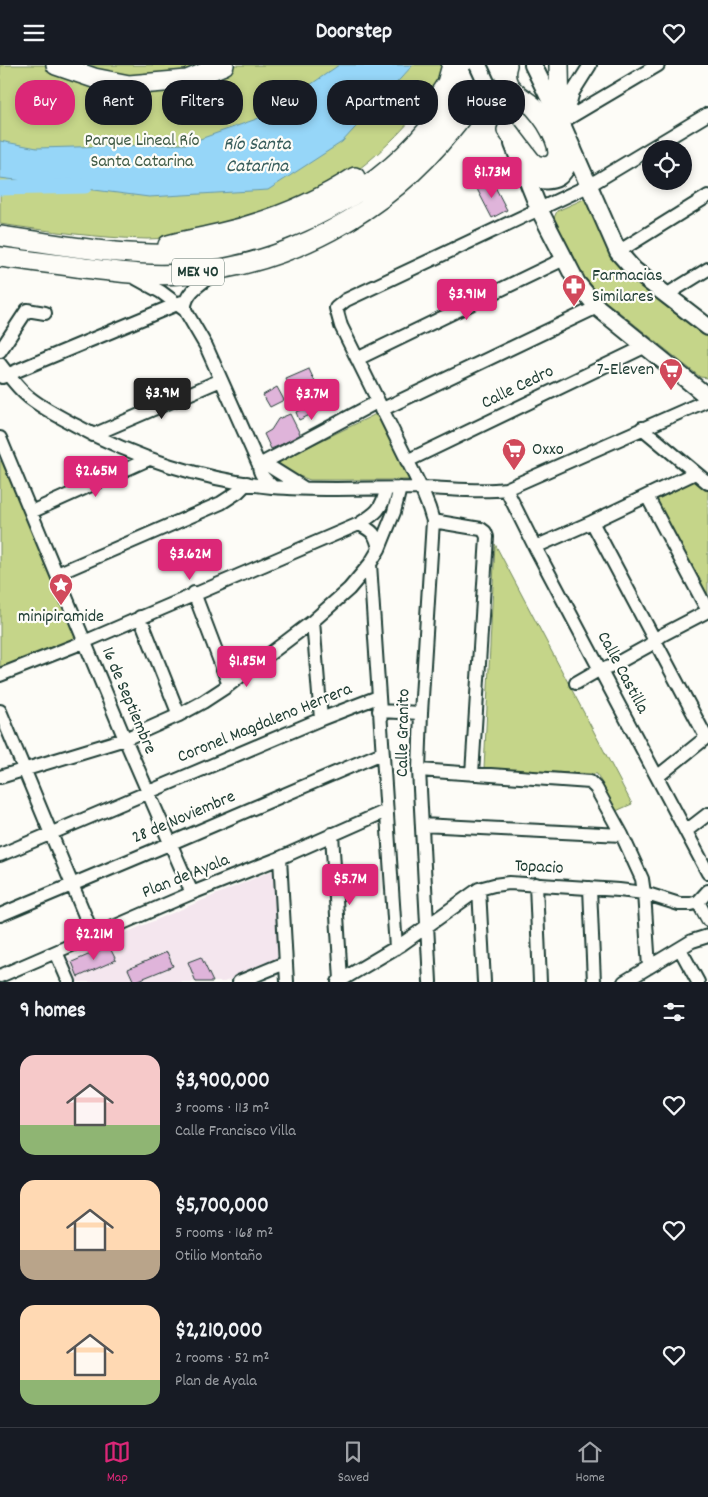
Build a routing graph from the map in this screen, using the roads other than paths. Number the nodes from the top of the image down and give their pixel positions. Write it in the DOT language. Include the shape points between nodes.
graph roads {
  1 [pos="56,65"];
  2 [pos="189,65"];
  3 [pos="224,65"];
  4 [pos="452,65"];
  5 [pos="472,65"];
  6 [pos="478,65"];
  7 [pos="492,65"];
  8 [pos="507,65"];
  9 [pos="532,65"];
  10 [pos="559,65"];
  11 [pos="590,65"];
  12 [pos="658,65"];
  13 [pos="166,80"];
  14 [pos="186,80"];
  15 [pos="485,80"];
  16 [pos="507,80"];
  17 [pos="162,83"];
  18 [pos="525,100"];
  19 [pos="708,114"];
  20 [pos="562,121"];
  21 [pos="505,125"];
  22 [pos="506,125"];
  23 [pos="573,149"];
  24 [pos="526,176"];
  25 [pos="588,186"];
  26 [pos="708,196"];
  27 [pos="539,209"];
  28 [pos="0,236"];
  29 [pos="618,252"];
  30 [pos="152,254"];
  31 [pos="0,257"];
  32 [pos="564,259"];
  33 [pos="220,269"];
  34 [pos="708,269"];
  35 [pos="125,273"];
  36 [pos="666,295"];
  37 [pos="183,305"];
  38 [pos="597,307"];
  39 [pos="45,313"];
  40 [pos="708,327"];
  41 [pos="646,346"];
  42 [pos="0,351"];
  43 [pos="357,359"];
  44 [pos="0,364"];
  45 [pos="4,377"];
  46 [pos="221,380"];
  47 [pos="708,398"];
  48 [pos="379,406"];
  49 [pos="642,428"];
  50 [pos="93,435"];
  51 [pos="1,445"];
  52 [pos="149,459"];
  53 [pos="406,461"];
  54 [pos="262,464"];
  55 [pos="695,473"];
  56 [pos="247,483"];
  57 [pos="708,483"];
  58 [pos="273,487"];
  59 [pos="304,488"];
  60 [pos="400,488"];
  61 [pos="421,488"];
  62 [pos="386,489"];
  63 [pos="506,489"];
  64 [pos="647,496"];
  65 [pos="31,512"];
  66 [pos="433,521"];
  67 [pos="592,522"];
  68 [pos="359,524"];
  69 [pos="535,547"];
  70 [pos="378,549"];
  71 [pos="370,564"];
  72 [pos="57,575"];
  73 [pos="194,593"];
  74 [pos="708,611"];
  75 [pos="140,617"];
  76 [pos="313,621"];
  77 [pos="655,641"];
  78 [pos="84,642"];
  79 [pos="601,671"];
  80 [pos="0,675"];
  81 [pos="576,683"];
  82 [pos="229,685"];
  83 [pos="378,697"];
  84 [pos="0,711"];
  85 [pos="379,711"];
  86 [pos="421,713"];
  87 [pos="179,715"];
  88 [pos="321,719"];
  89 [pos="707,736"];
  90 [pos="125,739"];
  91 [pos="382,753"];
  92 [pos="24,770"];
  93 [pos="419,770"];
  94 [pos="472,774"];
  95 [pos="0,777"];
  96 [pos="657,777"];
  97 [pos="148,792"];
  98 [pos="386,811"];
  99 [pos="708,813"];
  100 [pos="422,825"];
  101 [pos="686,831"];
  102 [pos="51,834"];
  103 [pos="332,834"];
  104 [pos="622,835"];
  105 [pos="170,844"];
  106 [pos="0,855"];
  107 [pos="280,858"];
  108 [pos="708,873"];
  109 [pos="72,884"];
  110 [pos="536,884"];
  111 [pos="590,888"];
  112 [pos="479,889"];
  113 [pos="708,891"];
  114 [pos="192,893"];
  115 [pos="644,893"];
  116 [pos="698,902"];
  117 [pos="0,915"];
  118 [pos="708,920"];
  119 [pos="427,925"];
  120 [pos="93,935"];
  121 [pos="708,936"];
  122 [pos="396,949"];
  123 [pos="680,949"];
  124 [pos="56,952"];
  125 [pos="285,963"];
  126 [pos="649,967"];
  127 [pos="4,977"];
  128 [pos="339,981"];
  129 [pos="69,982"];
  130 [pos="239,982"];
  131 [pos="287,982"];
  132 [pos="430,982"];
  133 [pos="484,982"];
  134 [pos="540,982"];
  135 [pos="594,982"];
  136 [pos="624,982"];
  137 [pos="698,982"];
  1 -- 17 [label="highway" via="129,85"];
  2 -- 13 [label="highway"];
  3 -- 14 [label="highway"];
  4 -- 30 [label="highway" via="447,83 424,117 394,147 346,183 279,215 167,245"];
  5 -- 30 [label="highway, MEX 40" via="456,94 416,143 392,165 334,206 273,234 234,245 195,252"];
  6 -- 15 [label="main road, bridge"];
  7 -- 33 [label="highway, MEX 40" via="453,129 431,154 380,199 343,225 296,248"];
  8 -- 16 [label="highway"];
  9 -- 20 [label="main road"];
  10 -- 20 [label="highway"];
  11 -- 20 [label="street" via="573,92"];
  12 -- 20 [label="street"];
  18 -- 22 [label="highway" via="541,115 556,141 558,156 555,162 546,167 536,165"];
  19 -- 25 [label="street"];
  20 -- 23 [label="main road"];
  21 -- 24 [label="main road"];
  23 -- 24 [label="main road" via="568,167 556,178 540,181"];
  23 -- 25 [label="main road"];
  24 -- 27 [label="main road"];
  25 -- 27 [label="street"];
  25 -- 29 [label="main road"];
  26 -- 29 [label="street"];
  27 -- 32 [label="main road"];
  27 -- 43 [label="street, Calle Granito" via="346,300 336,308"];
  28 -- 30 [label="highway, MEX 40"];
  29 -- 36 [label="main road" via="634,271"];
  31 -- 35 [label="highway, MEX 40"];
  32 -- 38 [label="main road" via="580,288"];
  32 -- 43 [label="street"];
  33 -- 35 [label="highway, MEX 40" via="180,274"];
  33 -- 37 [label="street" via="192,291"];
  34 -- 36 [label="street"];
  35 -- 37 [label="street"];
  36 -- 40 [label="main road"];
  37 -- 45 [label="street"];
  37 -- 46 [label="street"];
  38 -- 41 [label="main road"];
  38 -- 48 [label="street"];
  39 -- 42 [label="street" via="27,310"];
  41 -- 47 [label="main road"];
  41 -- 53 [label="street, Calle Cedro"];
  43 -- 48 [label="street, Calle Granito"];
  44 -- 45 [label="street"];
  45 -- 50 [label="street" via="30,398"];
  46 -- 50 [label="street"];
  46 -- 54 [label="street"];
  47 -- 49 [label="street"];
  48 -- 53 [label="street, Calle Granito"];
  48 -- 54 [label="street"];
  49 -- 55 [label="street"];
  49 -- 63 [label="street"];
  50 -- 52 [label="street"];
  51 -- 65 [label="street, 16 de Septiembre"];
  52 -- 56 [label="street"];
  52 -- 65 [label="street"];
  53 -- 61 [label="street, Calle Granito"];
  54 -- 58 [label="street" via="262,477"];
  54 -- 59 [label="street"];
  55 -- 57 [label="street"];
  55 -- 64 [label="street"];
  56 -- 58 [label="street"];
  56 -- 72 [label="street" via="221,503"];
  58 -- 59 [label="street"];
  59 -- 62 [label="street"];
  60 -- 61 [label="street"];
  60 -- 62 [label="street"];
  60 -- 70 [label="street"];
  61 -- 63 [label="street"];
  61 -- 66 [label="street, Calle Granito"];
  62 -- 68 [label="street" via="381,507"];
  63 -- 69 [label="street, Calle Castilla"];
  64 -- 67 [label="street"];
  64 -- 74 [label="street"];
  65 -- 72 [label="street, 16 de Septiembre"];
  66 -- 86 [label="street, Calle Granito"];
  66 -- 94 [label="street" via="481,529 488,537"];
  67 -- 69 [label="street"];
  67 -- 77 [label="street"];
  68 -- 70 [label="street" via="374,533"];
  68 -- 73 [label="street"];
  69 -- 79 [label="street, Calle Castilla"];
  70 -- 71 [label="street"];
  71 -- 76 [label="street" via="349,589"];
  71 -- 83 [label="street"];
  72 -- 78 [label="street, 16 de Septiembre"];
  73 -- 75 [label="street"];
  73 -- 82 [label="street"];
  74 -- 77 [label="street"];
  75 -- 78 [label="street"];
  75 -- 87 [label="street"];
  76 -- 82 [label="street"];
  76 -- 88 [label="street"];
  77 -- 79 [label="street"];
  77 -- 89 [label="street"];
  78 -- 80 [label="street"];
  78 -- 90 [label="street, 16 de Septiembre"];
  79 -- 81 [label="street"];
  79 -- 96 [label="street, Calle Castilla"];
  82 -- 87 [label="street"];
  83 -- 85 [label="street"];
  83 -- 88 [label="street, Coronel Magdaleno Herrera"];
  84 -- 92 [label="street"];
  85 -- 86 [label="street"];
  85 -- 91 [label="street"];
  86 -- 93 [label="street, Calle Granito"];
  87 -- 90 [label="street"];
  88 -- 97 [label="street, Coronel Magdaleno Herrera"];
  89 -- 96 [label="street"];
  90 -- 92 [label="street"];
  90 -- 97 [label="street, 16 de Septiembre"];
  91 -- 98 [label="street"];
  91 -- 105 [label="street, 28 de Noviembre"];
  92 -- 95 [label="street"];
  92 -- 102 [label="street"];
  93 -- 94 [label="street"];
  93 -- 100 [label="street, Calle Granito"];
  94 -- 104 [label="street" via="590,783"];
  96 -- 101 [label="street, Calle Castilla"];
  97 -- 102 [label="street, Coronel Magdaleno Herrera"];
  97 -- 105 [label="street, 16 de Septiembre"];
  98 -- 103 [label="street, Plan de Ayala"];
  98 -- 122 [label="street"];
  99 -- 101 [label="street"];
  100 -- 104 [label="street"];
  100 -- 119 [label="street, Calle Granito"];
  101 -- 108 [label="street, Calle Castilla"];
  102 -- 106 [label="street, Coronel Magdaleno Herrera"];
  102 -- 109 [label="street"];
  103 -- 107 [label="street, Plan de Ayala"];
  103 -- 128 [label="street"];
  104 -- 115 [label="street" via="637,866"];
  105 -- 109 [label="street, 28 de Noviembre"];
  105 -- 114 [label="street, 16 de Septiembre"];
  107 -- 114 [label="street, Plan de Ayala"];
  107 -- 125 [label="street"];
  109 -- 117 [label="street, 28 de Noviembre"];
  109 -- 120 [label="street"];
  110 -- 111 [label="street, Topacio"];
  110 -- 112 [label="street, Topacio" via="508,883"];
  110 -- 134 [label="street"];
  111 -- 115 [label="street, Topacio"];
  111 -- 135 [label="street"];
  112 -- 119 [label="street, Topacio"];
  112 -- 133 [label="street"];
  113 -- 116 [label="street"];
  114 -- 120 [label="street, Plan de Ayala"];
  115 -- 116 [label="street, Topacio" via="678,904"];
  115 -- 126 [label="street"];
  116 -- 118 [label="street"];
  119 -- 122 [label="street, Topacio"];
  119 -- 132 [label="street, Calle Granito"];
  120 -- 124 [label="street, Plan de Ayala"];
  121 -- 123 [label="street"];
  122 -- 128 [label="street, Topacio"];
  123 -- 126 [label="street"];
  123 -- 137 [label="street"];
  124 -- 127 [label="street, Plan de Ayala"];
  124 -- 129 [label="street"];
  125 -- 130 [label="street"];
  125 -- 131 [label="street"];
  126 -- 136 [label="street"];
}
